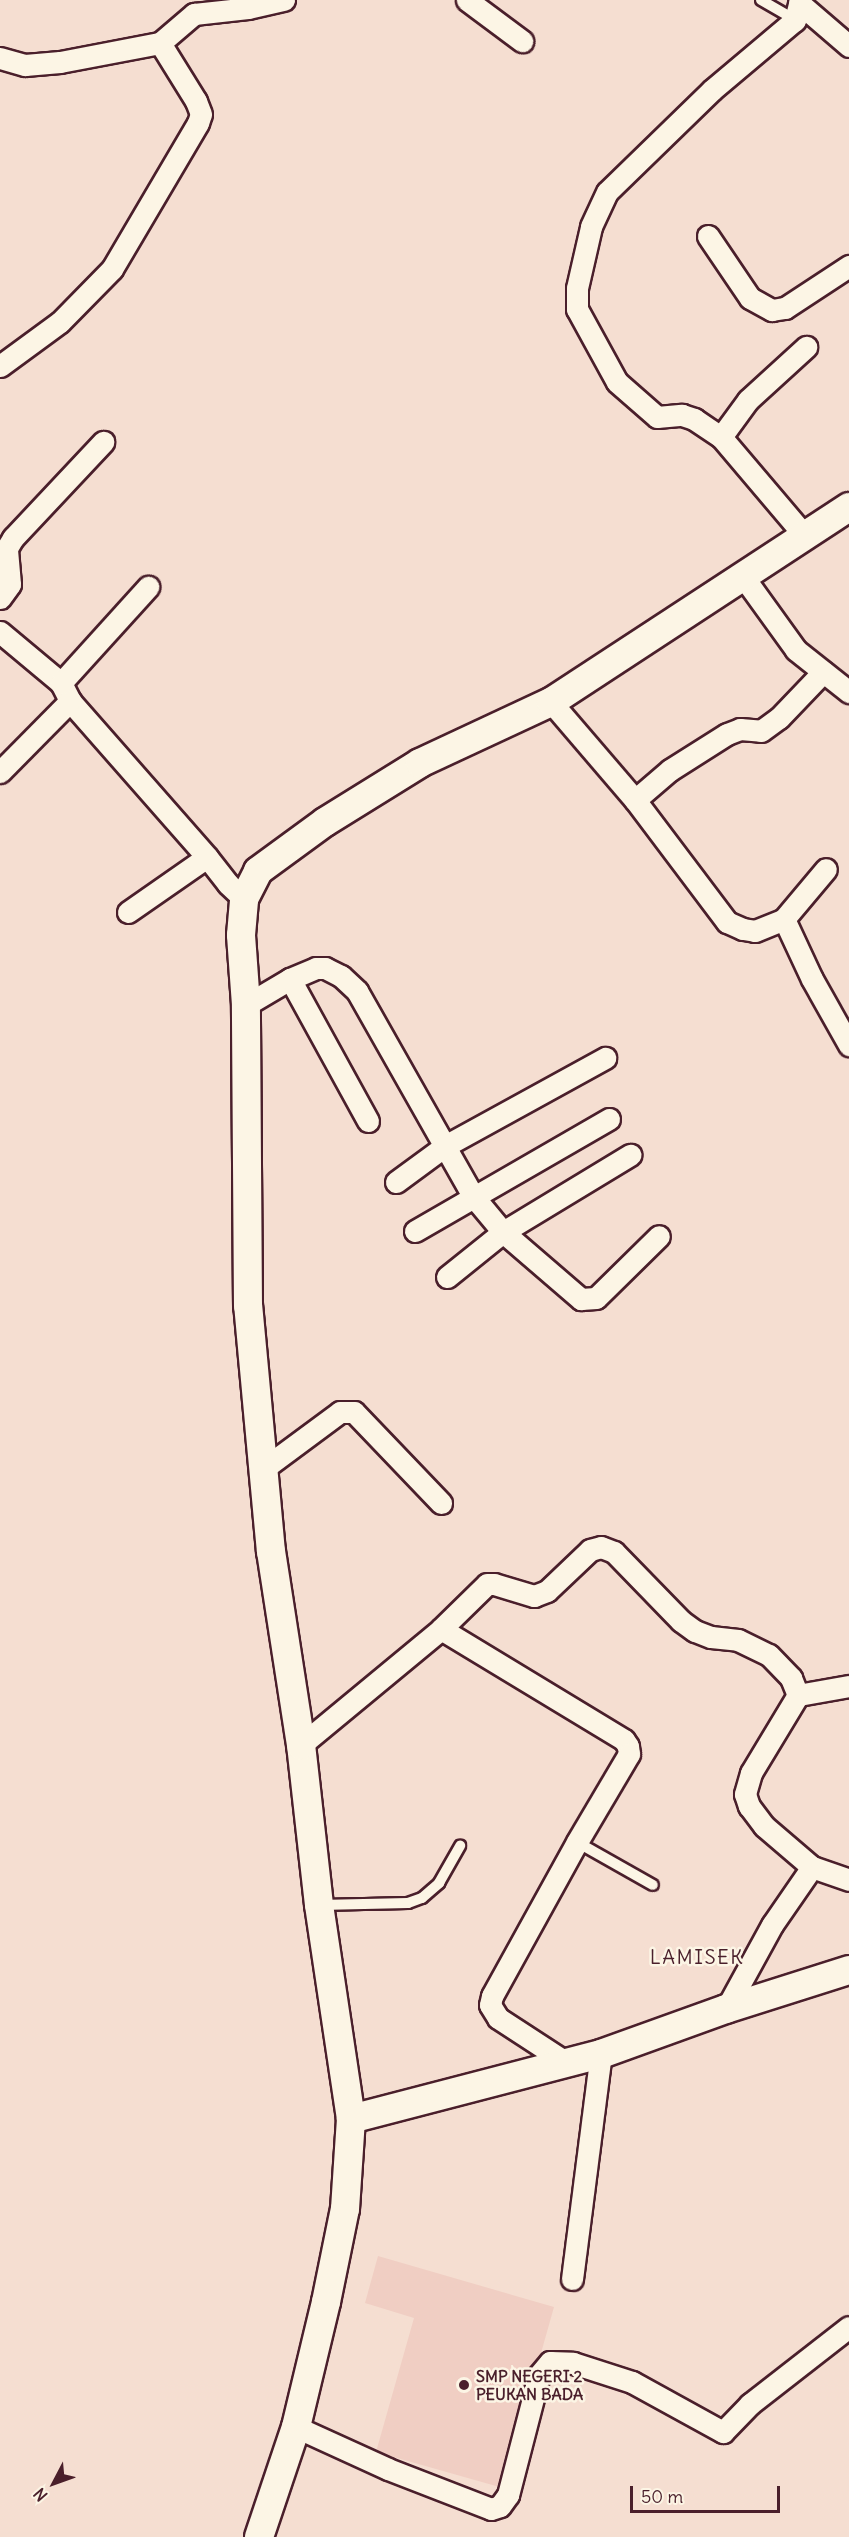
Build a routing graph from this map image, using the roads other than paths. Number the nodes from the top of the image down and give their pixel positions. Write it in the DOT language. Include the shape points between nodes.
graph roads {
  1 [pos="284,0"];
  2 [pos="467,0"];
  3 [pos="761,0"];
  4 [pos="190,7"];
  5 [pos="798,8"];
  6 [pos="522,41"];
  7 [pos="160,43"];
  8 [pos="849,46"];
  9 [pos="0,58"];
  10 [pos="708,236"];
  11 [pos="849,266"];
  12 [pos="807,347"];
  13 [pos="0,366"];
  14 [pos="721,437"];
  15 [pos="103,442"];
  16 [pos="849,507"];
  17 [pos="804,535"];
  18 [pos="742,575"];
  19 [pos="148,587"];
  20 [pos="0,598"];
  21 [pos="0,632"];
  22 [pos="823,672"];
  23 [pos="66,692"];
  24 [pos="849,692"];
  25 [pos="551,702"];
  26 [pos="0,772"];
  27 [pos="635,800"];
  28 [pos="207,857"];
  29 [pos="826,869"];
  30 [pos="244,899"];
  31 [pos="128,912"];
  32 [pos="784,919"];
  33 [pos="290,979"];
  34 [pos="246,1005"];
  35 [pos="849,1045"];
  36 [pos="604,1058"];
  37 [pos="609,1119"];
  38 [pos="368,1121"];
  39 [pos="445,1146"];
  40 [pos="630,1155"];
  41 [pos="396,1182"];
  42 [pos="473,1196"];
  43 [pos="415,1231"];
  44 [pos="503,1232"];
  45 [pos="660,1236"];
  46 [pos="447,1277"];
  47 [pos="263,1469"];
  48 [pos="441,1503"];
  49 [pos="441,1629"];
  50 [pos="849,1686"];
  51 [pos="798,1695"];
  52 [pos="301,1745"];
  53 [pos="577,1842"];
  54 [pos="460,1846"];
  55 [pos="812,1867"];
  56 [pos="849,1880"];
  57 [pos="653,1885"];
  58 [pos="319,1905"];
  59 [pos="849,1970"];
  60 [pos="726,2008"];
  61 [pos="601,2054"];
  62 [pos="567,2063"];
  63 [pos="351,2119"];
  64 [pos="572,2279"];
  65 [pos="849,2328"];
  66 [pos="296,2427"];
  67 [pos="259,2537"];
  1 -- 4 [label="street" via="248,8"];
  2 -- 6 [label="street"];
  3 -- 5 [label="lane"];
  4 -- 7 [label="street"];
  5 -- 8 [label="street"];
  5 -- 14 [label="street" via="607,192 591,227 577,288 577,309 617,382 657,417 682,415"];
  7 -- 9 [label="street" via="60,62 25,65"];
  7 -- 13 [label="street" via="196,100 201,114 198,123 112,269 60,322"];
  10 -- 11 [label="street" via="750,298 772,310 785,308"];
  12 -- 14 [label="street" via="748,400"];
  14 -- 17 [label="street"];
  15 -- 20 [label="street" via="13,538 7,548 10,584"];
  16 -- 17 [label="street"];
  17 -- 18 [label="street"];
  18 -- 22 [label="street" via="796,650"];
  18 -- 25 [label="street"];
  19 -- 23 [label="street"];
  21 -- 23 [label="street"];
  22 -- 24 [label="street"];
  22 -- 27 [label="street" via="779,718 760,730 740,729 727,734 670,770"];
  23 -- 26 [label="street"];
  23 -- 28 [label="street"];
  25 -- 27 [label="street"];
  25 -- 30 [label="street" via="420,763 325,822 258,871"];
  27 -- 32 [label="street" via="727,922 755,931"];
  28 -- 30 [label="street"];
  28 -- 31 [label="street"];
  29 -- 32 [label="street"];
  30 -- 34 [label="street" via="241,935"];
  32 -- 35 [label="street"];
  33 -- 34 [label="street"];
  33 -- 38 [label="street"];
  33 -- 39 [label="street" via="325,968 342,976 357,991"];
  34 -- 47 [label="street" via="248,1306"];
  36 -- 39 [label="street"];
  37 -- 42 [label="street"];
  39 -- 41 [label="street"];
  39 -- 42 [label="street"];
  40 -- 44 [label="street"];
  42 -- 43 [label="street"];
  42 -- 44 [label="street"];
  44 -- 45 [label="street" via="581,1299 596,1298"];
  44 -- 46 [label="street"];
  47 -- 48 [label="street" via="340,1412 354,1412"];
  47 -- 52 [label="street" via="271,1552"];
  49 -- 51 [label="street" via="487,1584 527,1596 541,1594 581,1557 601,1547 614,1552 695,1631 738,1640 769,1655 791,1678"];
  49 -- 52 [label="street"];
  49 -- 53 [label="street" via="627,1743 629,1754"];
  50 -- 51 [label="street"];
  51 -- 55 [label="street" via="751,1773 745,1794 764,1826"];
  52 -- 58 [label="street"];
  53 -- 57 [label="lane"];
  53 -- 62 [label="street" via="490,2005 498,2018"];
  54 -- 58 [label="lane" via="439,1883 422,1898 408,1903"];
  55 -- 56 [label="street"];
  55 -- 60 [label="street" via="772,1925"];
  58 -- 63 [label="street"];
  59 -- 60 [label="street"];
  60 -- 61 [label="street"];
  61 -- 62 [label="street"];
  61 -- 64 [label="street"];
  62 -- 63 [label="street"];
  63 -- 66 [label="street" via="345,2209"];
  65 -- 66 [label="street" via="750,2404 723,2432 632,2382 573,2363 550,2362 539,2374 508,2495 500,2506 491,2509 388,2469"];
  66 -- 67 [label="street"];
}
